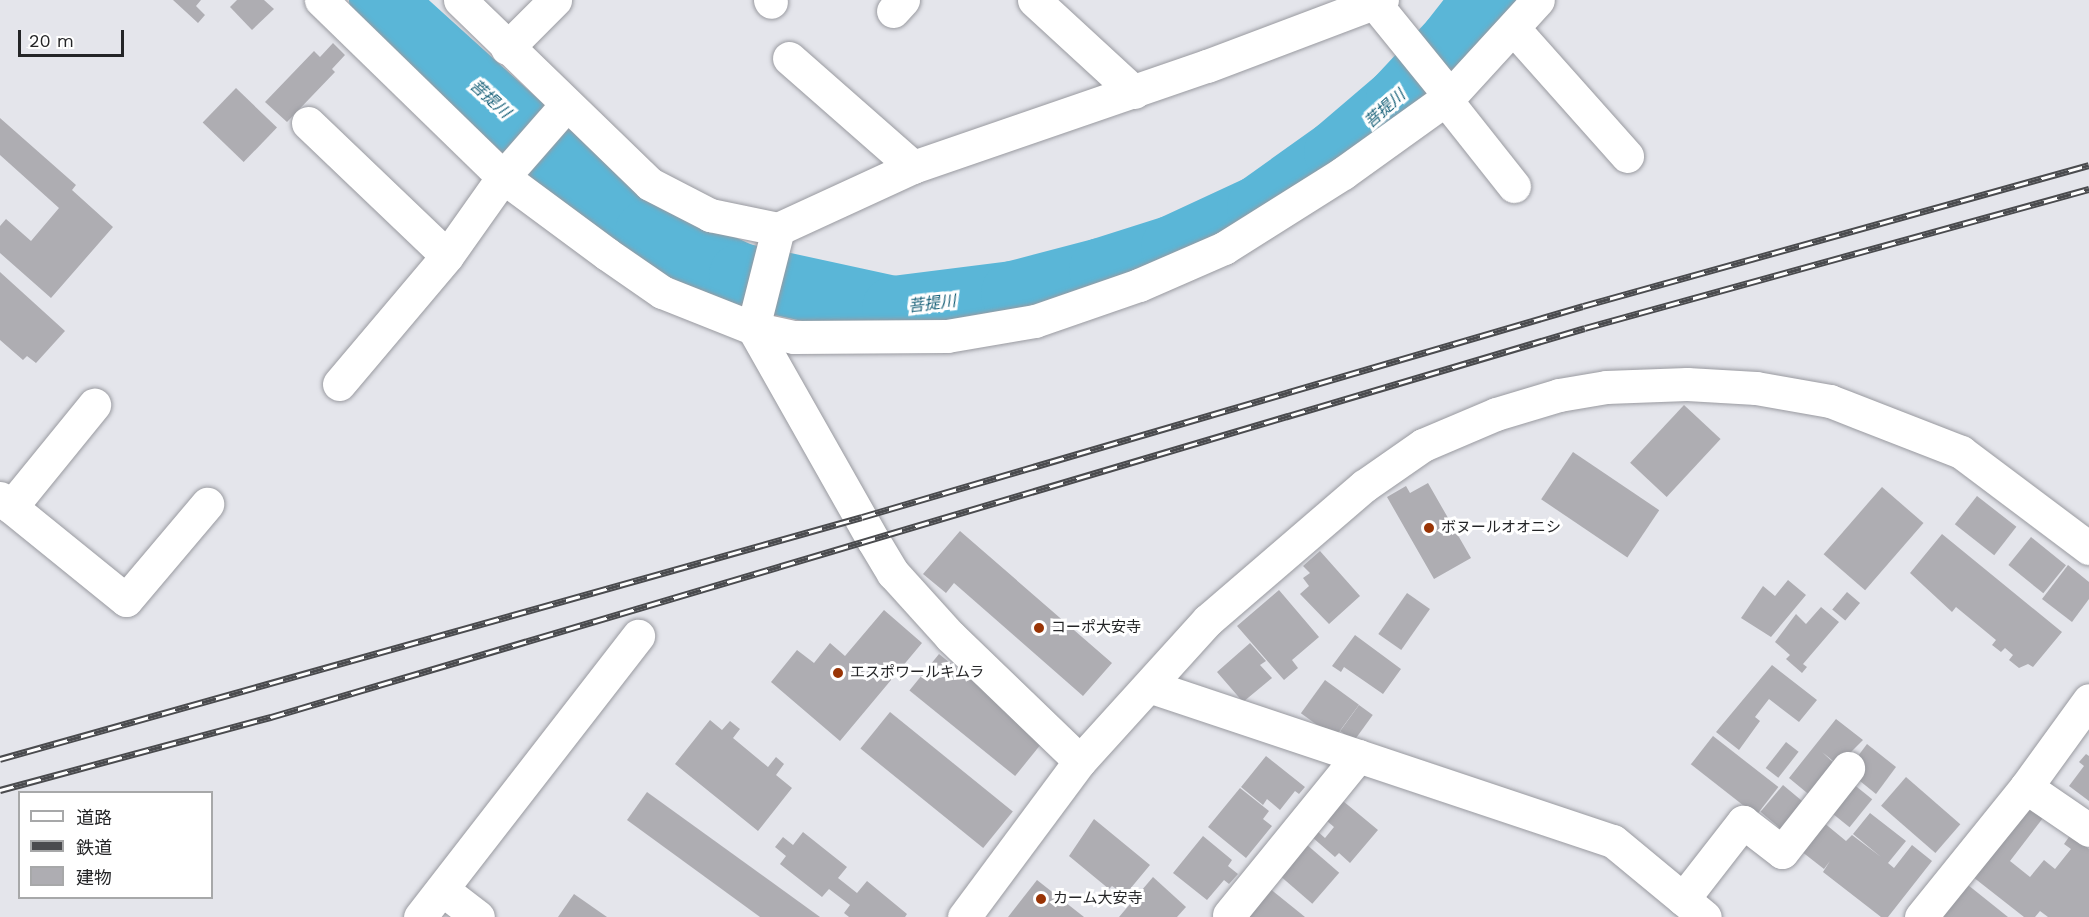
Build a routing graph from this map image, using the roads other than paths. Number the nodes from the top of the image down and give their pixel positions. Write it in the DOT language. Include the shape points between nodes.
graph roads {
  1 [pos="321,0"];
  2 [pos="460,0"];
  3 [pos="555,0"];
  4 [pos="1034,0"];
  5 [pos="1538,0"];
  6 [pos="1377,1"];
  7 [pos="1514,29"];
  8 [pos="507,48"];
  9 [pos="789,58"];
  10 [pos="1134,92"];
  11 [pos="1446,94"];
  12 [pos="559,113"];
  13 [pos="308,123"];
  14 [pos="1627,156"];
  15 [pos="913,167"];
  16 [pos="506,173"];
  17 [pos="1514,186"];
  18 [pos="775,238"];
  19 [pos="447,256"];
  20 [pos="754,323"];
  21 [pos="339,384"];
  22 [pos="94,405"];
  23 [pos="6,502"];
  24 [pos="207,504"];
  25 [pos="2089,548"];
  26 [pos="638,636"];
  27 [pos="1149,686"];
  28 [pos="2089,700"];
  29 [pos="1358,756"];
  30 [pos="1080,761"];
  31 [pos="1848,768"];
  32 [pos="2026,787"];
  33 [pos="2089,830"];
  34 [pos="442,891"];
  35 [pos="1694,908"];
  36 [pos="1229,915"];
  37 [pos="420,917"];
  38 [pos="478,917"];
  39 [pos="964,917"];
  40 [pos="1921,917"];
  1 -- 16 [label="street"];
  2 -- 8 [label="street"];
  3 -- 8 [label="street"];
  4 -- 10 [label="street"];
  5 -- 7 [label="street"];
  6 -- 10 [label="street"];
  6 -- 11 [label="street"];
  7 -- 11 [label="street"];
  7 -- 14 [label="street"];
  8 -- 12 [label="street"];
  9 -- 15 [label="street"];
  10 -- 15 [label="street"];
  11 -- 17 [label="street"];
  11 -- 20 [label="street" via="1343,173 1224,248 1139,285 1035,321 947,336 794,337"];
  12 -- 16 [label="street"];
  12 -- 18 [label="street" via="650,184 710,215"];
  13 -- 19 [label="street"];
  15 -- 18 [label="street"];
  16 -- 19 [label="street"];
  16 -- 20 [label="street" via="663,292"];
  18 -- 20 [label="street"];
  19 -- 21 [label="street"];
  20 -- 30 [label="street" via="893,573 950,636"];
  22 -- 23 [label="street"];
  23 -- 24 [label="street" via="126,600"];
  25 -- 27 [label="street" via="1961,452 1830,401 1756,388 1687,384 1605,387 1559,395 1496,414 1423,445 1364,486 1208,620"];
  26 -- 34 [label="street"];
  27 -- 29 [label="street"];
  27 -- 30 [label="street"];
  28 -- 32 [label="street"];
  29 -- 35 [label="street" via="1613,841"];
  29 -- 36 [label="street"];
  30 -- 39 [label="street"];
  31 -- 35 [label="street" via="1782,852 1743,822"];
  32 -- 33 [label="street"];
  32 -- 40 [label="street"];
  34 -- 37 [label="street"];
  34 -- 38 [label="street"];
}
